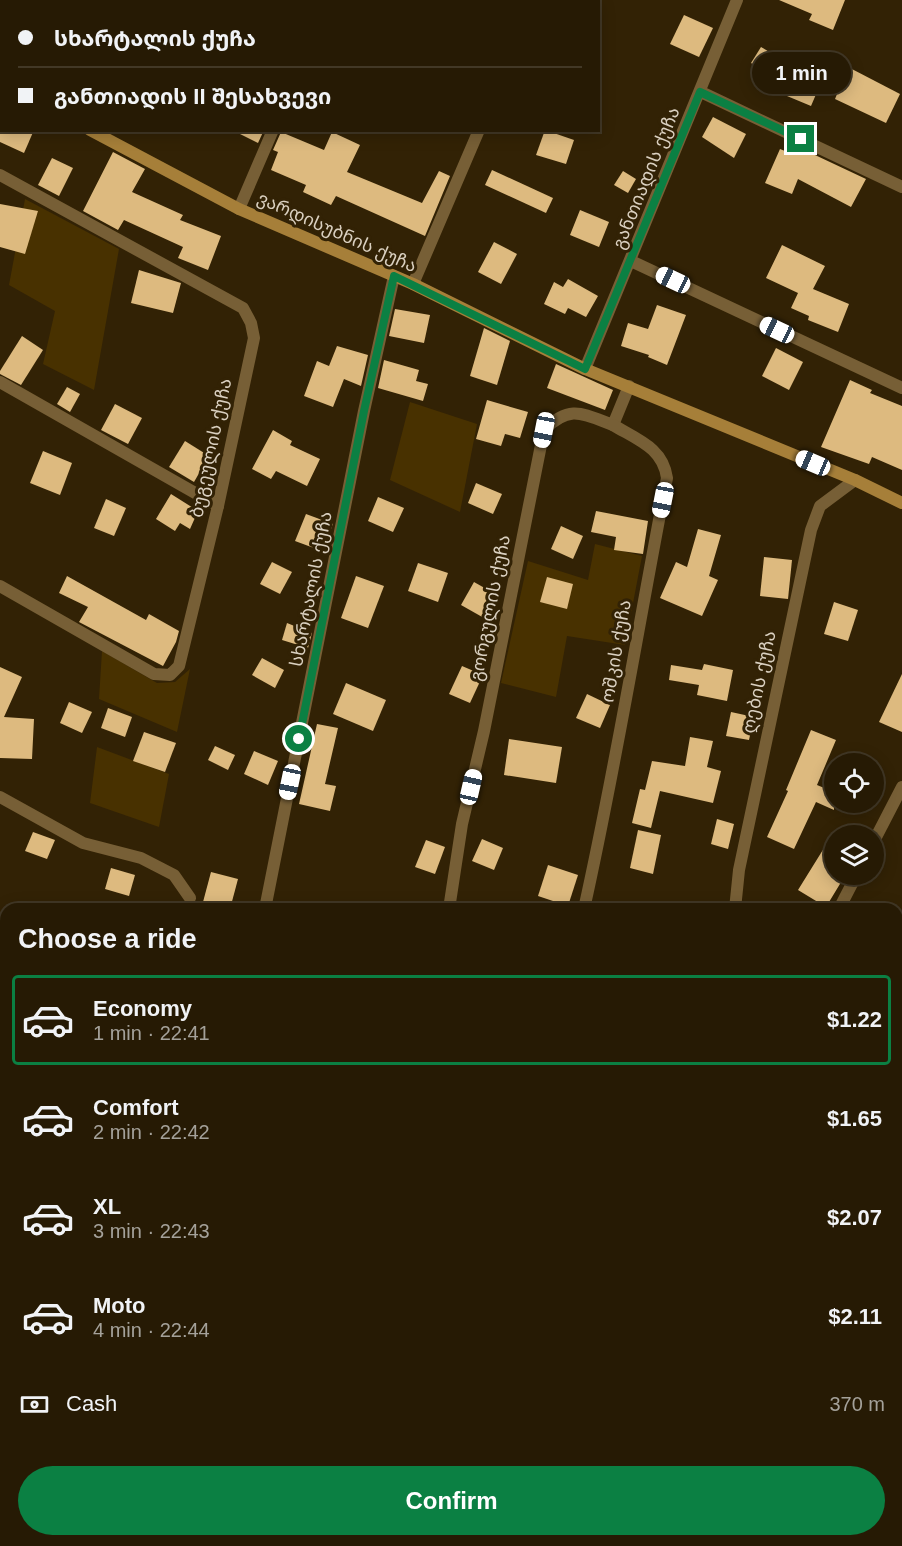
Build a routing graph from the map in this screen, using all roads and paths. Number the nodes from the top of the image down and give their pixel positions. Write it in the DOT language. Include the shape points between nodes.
graph roads {
  1 [pos="737,0"];
  2 [pos="700,92"];
  3 [pos="94,132"];
  4 [pos="272,132"];
  5 [pos="478,132"];
  6 [pos="0,175"];
  7 [pos="902,187"];
  8 [pos="239,209"];
  9 [pos="631,261"];
  10 [pos="394,276"];
  11 [pos="412,284"];
  12 [pos="585,369"];
  13 [pos="0,382"];
  14 [pos="629,386"];
  15 [pos="902,388"];
  16 [pos="613,425"];
  17 [pos="855,480"];
  18 [pos="902,503"];
  19 [pos="218,506"];
  20 [pos="0,585"];
  21 [pos="902,787"];
  22 [pos="0,797"];
  23 [pos="882,825"];
  24 [pos="851,885"];
  25 [pos="190,897"];
  26 [pos="266,903"];
  27 [pos="449,903"];
  28 [pos="585,903"];
  29 [pos="736,903"];
  30 [pos="842,903"];
  1 -- 2 [label="street, განთიადის ქუჩა"];
  2 -- 7 [label="street"];
  2 -- 9 [label="street, განთიადის ქუჩა"];
  3 -- 8 [label="street, ვარდისუბნის ქუჩა"];
  4 -- 8 [label="street"];
  5 -- 11 [label="street"];
  6 -- 19 [label="street, ბუგეულის ქუჩა" via="243,308 254,338"];
  8 -- 10 [label="street, ვარდისუბნის ქუჩა"];
  9 -- 12 [label="street, განთიადის ქუჩა"];
  9 -- 15 [label="street"];
  10 -- 11 [label="street, ვარდისუბნის ქუჩა"];
  10 -- 26 [label="street, სხარტალის ქუჩა"];
  11 -- 12 [label="street, ვარდისუბნის ქუჩა"];
  12 -- 14 [label="street, ვარდისუბნის ქუჩა"];
  13 -- 19 [label="street"];
  14 -- 16 [label="street"];
  14 -- 17 [label="street, ვარდისუბნის ქუჩა"];
  16 -- 27 [label="street, გორგულის ქუჩა" via="576,411 556,418 544,430"];
  16 -- 28 [label="street, ოშკის ქუჩა" via="651,448 665,462 667,478 606,813"];
  17 -- 18 [label="street, ვარდისუბნის ქუჩა"];
  17 -- 29 [label="street, ღების ქუჩა" via="820,506 811,530 739,870"];
  19 -- 20 [label="street, ბუგეულის ქუჩა" via="179,666 170,675 154,674"];
  21 -- 23 [label="street"];
  22 -- 25 [label="street" via="83,843 141,858 174,875"];
  24 -- 30 [label="street"];
}
